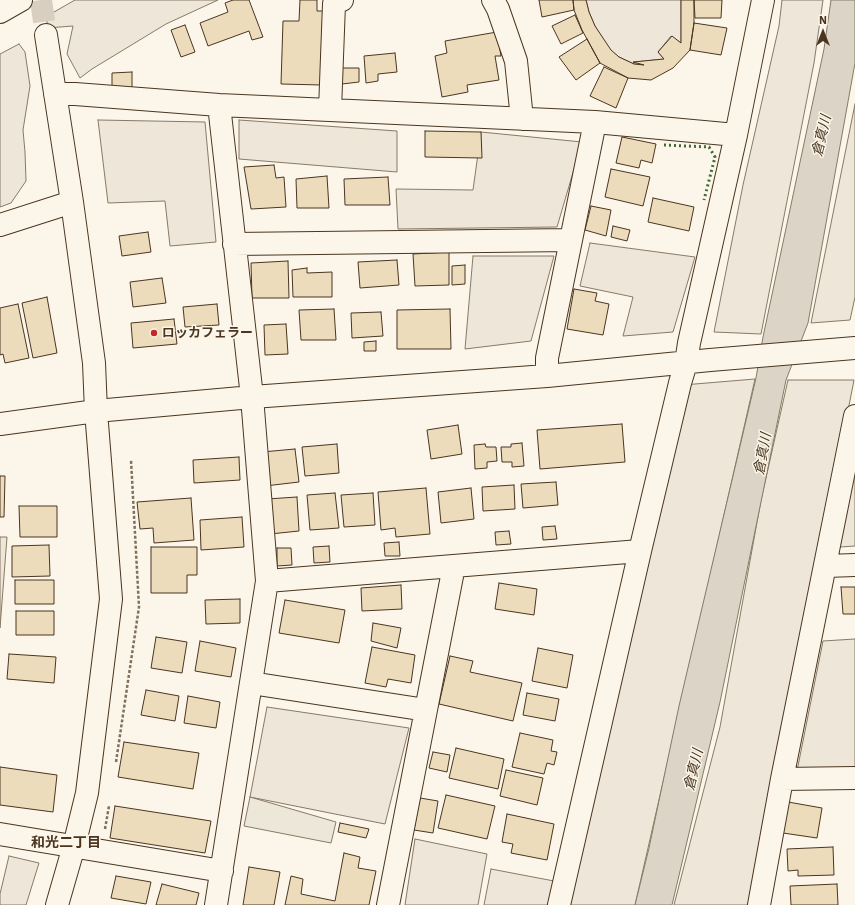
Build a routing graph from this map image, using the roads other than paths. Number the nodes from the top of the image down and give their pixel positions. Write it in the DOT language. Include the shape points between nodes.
graph roads {
  1 [pos="21,0"];
  2 [pos="342,0"];
  3 [pos="493,0"];
  4 [pos="763,0"];
  5 [pos="0,12"];
  6 [pos="46,35"];
  7 [pos="55,94"];
  8 [pos="219,105"];
  9 [pos="330,110"];
  10 [pos="522,119"];
  11 [pos="595,122"];
  12 [pos="736,135"];
  13 [pos="72,202"];
  14 [pos="0,224"];
  15 [pos="570,240"];
  16 [pos="234,244"];
  17 [pos="849,348"];
  18 [pos="686,363"];
  19 [pos="547,376"];
  20 [pos="252,397"];
  21 [pos="96,411"];
  22 [pos="855,416"];
  23 [pos="0,424"];
  24 [pos="640,551"];
  25 [pos="855,565"];
  26 [pos="454,566"];
  27 [pos="826,566"];
  28 [pos="267,581"];
  29 [pos="251,683"];
  30 [pos="426,710"];
  31 [pos="855,778"];
  32 [pos="782,779"];
  33 [pos="0,834"];
  34 [pos="74,846"];
  35 [pos="222,871"];
  36 [pos="57,905"];
  37 [pos="216,905"];
  38 [pos="388,905"];
  39 [pos="560,905"];
  40 [pos="759,905"];
  1 -- 5 [label="main road"];
  2 -- 9 [label="main road" via="334,4"];
  3 -- 10 [label="main road" via="516,61"];
  4 -- 12 [label="main road"];
  6 -- 7 [label="main road"];
  7 -- 8 [label="main road"];
  7 -- 13 [label="main road"];
  8 -- 9 [label="main road"];
  8 -- 16 [label="main road"];
  9 -- 10 [label="main road"];
  10 -- 11 [label="main road"];
  11 -- 12 [label="main road"];
  11 -- 15 [label="main road"];
  12 -- 18 [label="main road"];
  13 -- 14 [label="main road"];
  13 -- 21 [label="main road" via="94,363"];
  15 -- 16 [label="main road"];
  15 -- 19 [label="main road" via="547,358"];
  16 -- 20 [label="main road"];
  17 -- 18 [label="main road"];
  18 -- 19 [label="main road"];
  18 -- 24 [label="main road"];
  19 -- 20 [label="main road"];
  20 -- 21 [label="main road"];
  20 -- 28 [label="main road"];
  21 -- 23 [label="main road"];
  21 -- 34 [label="main road" via="111,599 87,793"];
  22 -- 27 [label="main road"];
  24 -- 26 [label="main road"];
  24 -- 39 [label="main road"];
  25 -- 27 [label="main road"];
  26 -- 28 [label="main road"];
  26 -- 30 [label="main road"];
  27 -- 32 [label="main road"];
  28 -- 29 [label="main road"];
  29 -- 30 [label="main road"];
  29 -- 35 [label="main road"];
  30 -- 38 [label="main road"];
  31 -- 32 [label="main road"];
  32 -- 40 [label="main road"];
  33 -- 34 [label="main road"];
  34 -- 35 [label="main road"];
  34 -- 36 [label="main road"];
  35 -- 37 [label="main road"];
}
